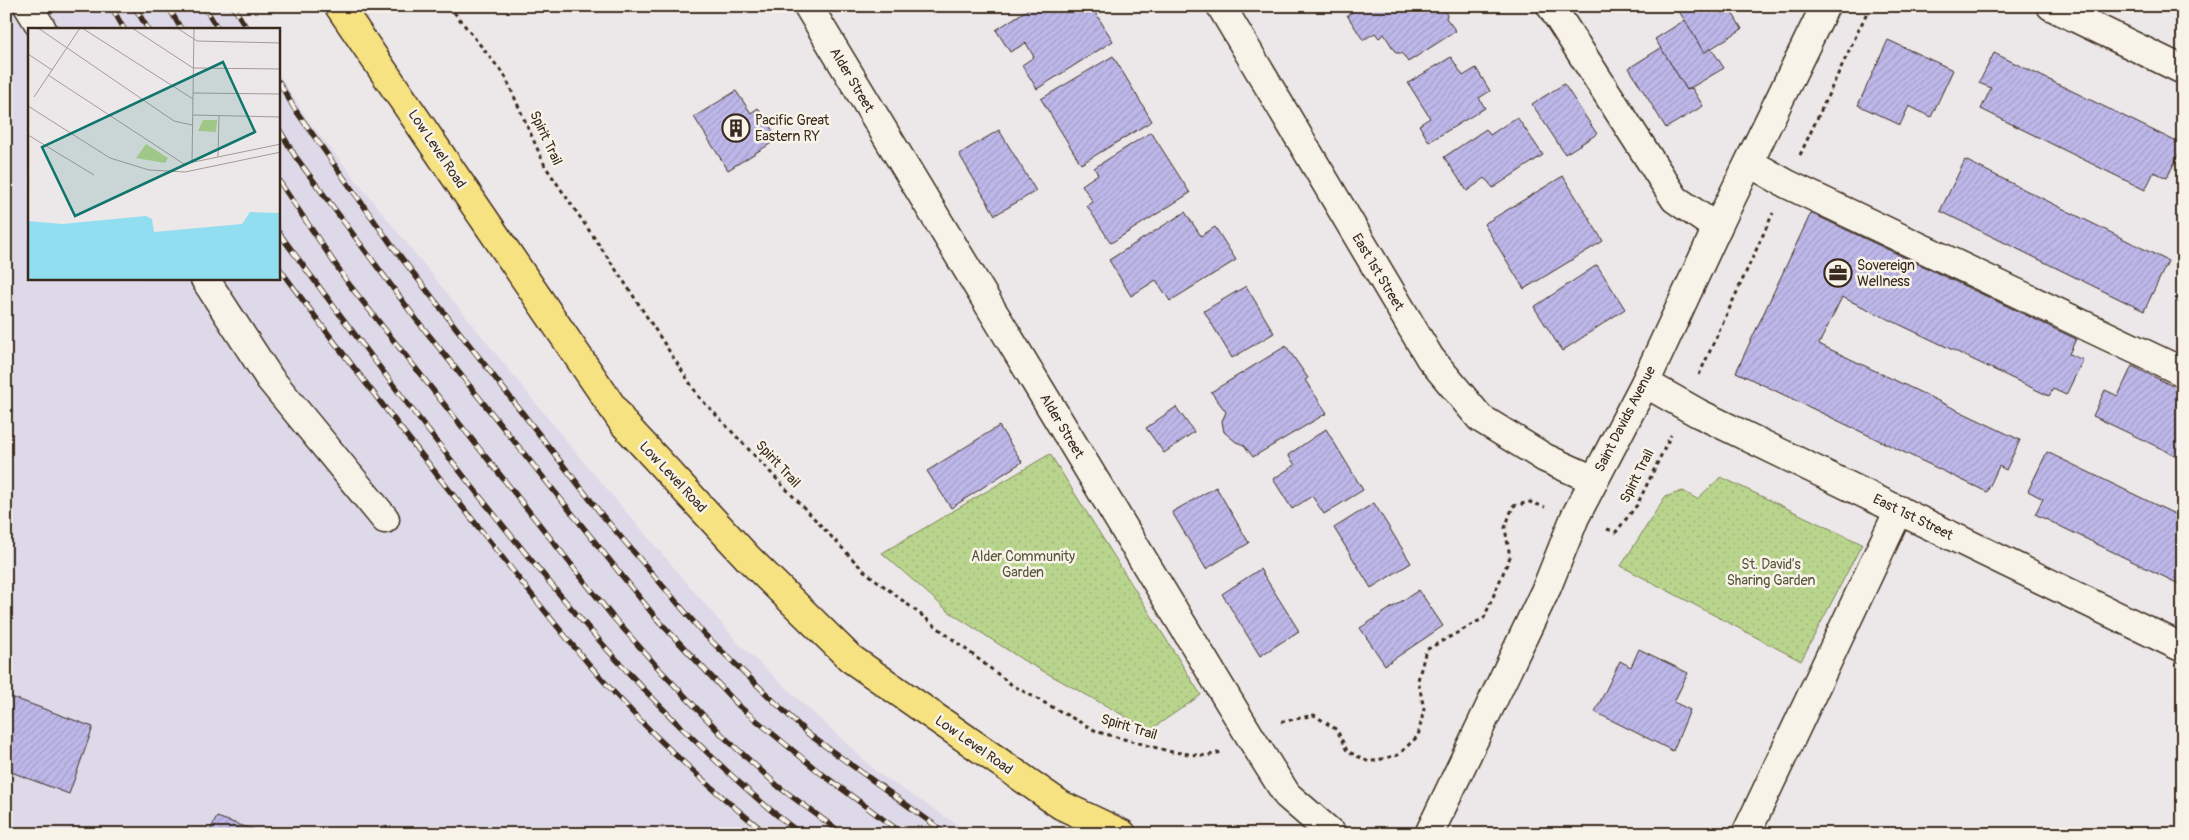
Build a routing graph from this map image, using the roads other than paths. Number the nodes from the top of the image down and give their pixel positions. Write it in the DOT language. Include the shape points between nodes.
graph roads {
  1 [pos="28,6"];
  2 [pos="339,6"];
  3 [pos="808,6"];
  4 [pos="1221,6"];
  5 [pos="1551,6"];
  6 [pos="1825,6"];
  7 [pos="2051,6"];
  8 [pos="41,28"];
  9 [pos="2183,70"];
  10 [pos="1750,163"];
  11 [pos="1717,228"];
  12 [pos="206,280"];
  13 [pos="2183,372"];
  14 [pos="1645,383"];
  15 [pos="1594,480"];
  16 [pos="1899,510"];
  17 [pos="385,520"];
  18 [pos="2183,648"];
  19 [pos="1122,834"];
  20 [pos="1332,834"];
  21 [pos="1429,834"];
  22 [pos="1746,834"];
  1 -- 8 [label="street"];
  2 -- 19 [label="main road, Low Level Road" via="624,424 748,558 850,658 1061,805"];
  3 -- 20 [label="street, Alder Street" via="1287,795"];
  4 -- 15 [label="street, East 1st Street" via="1430,358 1480,418 1545,458"];
  5 -- 11 [label="street" via="1675,199"];
  6 -- 10 [label="street, Saint Davids Avenue"];
  7 -- 9 [label="street"];
  10 -- 11 [label="street, Saint Davids Avenue"];
  10 -- 13 [label="street" via="1787,184"];
  11 -- 14 [label="street, Saint Davids Avenue"];
  12 -- 17 [label="street" via="270,379"];
  14 -- 15 [label="street, Saint Davids Avenue"];
  14 -- 16 [label="street, East 1st Street" via="1698,413"];
  15 -- 21 [label="street, Saint Davids Avenue" via="1575,517 1547,587"];
  16 -- 18 [label="street, East 1st Street"];
  16 -- 22 [label="street"];
}
